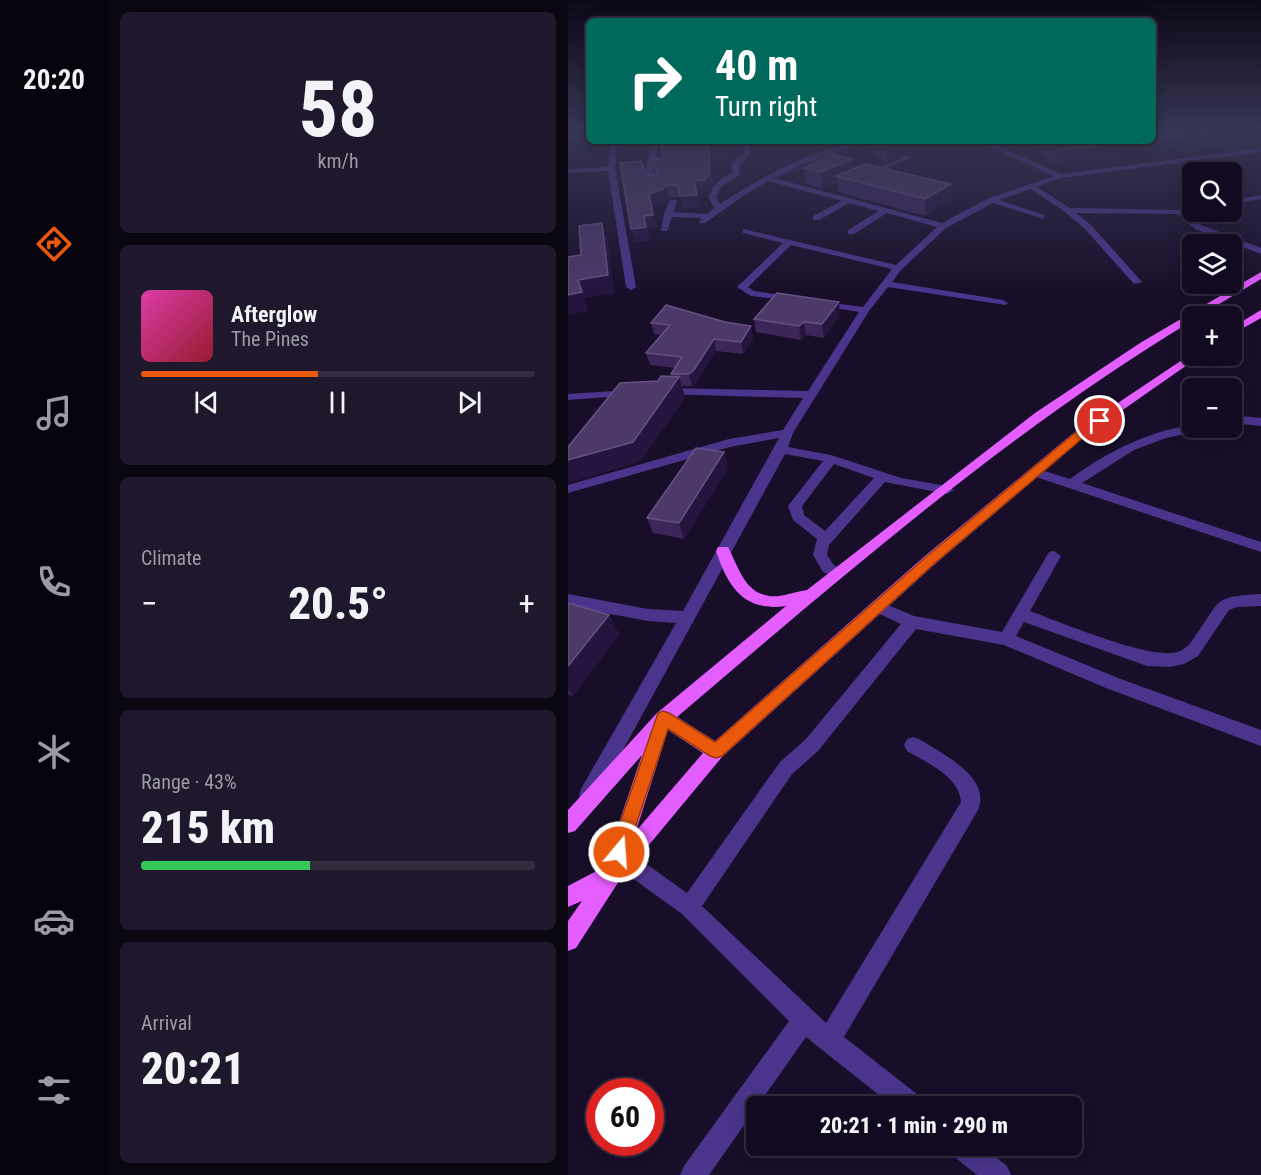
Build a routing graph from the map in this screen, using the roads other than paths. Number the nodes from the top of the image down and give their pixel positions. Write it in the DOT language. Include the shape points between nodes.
graph roads {
  1 [pos="614,184"];
  2 [pos="720,184"];
  3 [pos="755,184"];
  4 [pos="789,184"];
  5 [pos="1041,184"];
  6 [pos="1033,187"];
  7 [pos="834,189"];
  8 [pos="824,193"];
  9 [pos="1261,197"];
  10 [pos="849,200"];
  11 [pos="992,200"];
  12 [pos="1242,200"];
  13 [pos="673,201"];
  14 [pos="718,208"];
  15 [pos="887,210"];
  16 [pos="1068,210"];
  17 [pos="1180,212"];
  18 [pos="668,214"];
  19 [pos="1041,217"];
  20 [pos="816,218"];
  21 [pos="943,226"];
  22 [pos="664,229"];
  23 [pos="746,231"];
  24 [pos="851,232"];
  25 [pos="788,243"];
  26 [pos="1261,251"];
  27 [pos="898,268"];
  28 [pos="1261,275"];
  29 [pos="1137,282"];
  30 [pos="886,284"];
  31 [pos="631,287"];
  32 [pos="1003,303"];
  33 [pos="865,310"];
  34 [pos="1261,313"];
  35 [pos="1242,325"];
  36 [pos="1182,365"];
  37 [pos="813,395"];
  38 [pos="568,396"];
  39 [pos="1242,420"];
  40 [pos="1261,422"];
  41 [pos="1182,431"];
  42 [pos="787,433"];
  43 [pos="781,448"];
  44 [pos="831,459"];
  45 [pos="1035,472"];
  46 [pos="882,477"];
  47 [pos="1071,485"];
  48 [pos="568,489"];
  49 [pos="947,490"];
  50 [pos="826,539"];
  51 [pos="1261,547"];
  52 [pos="723,551"];
  53 [pos="1054,556"];
  54 [pos="837,573"];
  55 [pos="816,591"];
  56 [pos="568,600"];
  57 [pos="1261,600"];
  58 [pos="878,607"];
  59 [pos="1020,614"];
  60 [pos="686,617"];
  61 [pos="912,622"];
  62 [pos="1006,639"];
  63 [pos="663,718"];
  64 [pos="1261,738"];
  65 [pos="913,745"];
  66 [pos="716,751"];
  67 [pos="573,817"];
  68 [pos="618,867"];
  69 [pos="568,897"];
  70 [pos="689,907"];
  71 [pos="568,939"];
  72 [pos="804,1020"];
  73 [pos="829,1040"];
  74 [pos="899,1096"];
  75 [pos="974,1156"];
  76 [pos="692,1175"];
  77 [pos="998,1175"];
  1 -- 31 [label="street"];
  2 -- 14 [label="street" via="712,197"];
  3 -- 14 [label="street"];
  4 -- 8 [label="street"];
  5 -- 6 [label="street"];
  6 -- 11 [label="street"];
  6 -- 16 [label="street"];
  7 -- 8 [label="street"];
  8 -- 10 [label="street"];
  9 -- 12 [label="street"];
  10 -- 15 [label="street"];
  10 -- 20 [label="street"];
  11 -- 19 [label="street"];
  11 -- 21 [label="street"];
  13 -- 18 [label="street"];
  14 -- 18 [label="street" via="705,218"];
  15 -- 21 [label="street"];
  15 -- 24 [label="street"];
  16 -- 17 [label="street"];
  16 -- 29 [label="street"];
  17 -- 26 [label="street" via="1198,227"];
  18 -- 22 [label="street"];
  21 -- 27 [label="street"];
  23 -- 25 [label="street"];
  25 -- 27 [label="street"];
  25 -- 33 [label="street" via="742,287 751,293"];
  27 -- 30 [label="street"];
  28 -- 49 [label="main road" via="1144,345 1039,416"];
  30 -- 32 [label="street"];
  30 -- 33 [label="street"];
  33 -- 37 [label="street"];
  34 -- 35 [label="main road"];
  36 -- 45 [label="main road" via="1080,434"];
  37 -- 38 [label="street" via="649,392"];
  37 -- 42 [label="street"];
  39 -- 40 [label="street"];
  41 -- 47 [label="street" via="1146,439 1123,450"];
  42 -- 43 [label="street"];
  42 -- 48 [label="street" via="729,443"];
  43 -- 44 [label="street"];
  43 -- 52 [label="street"];
  44 -- 46 [label="street"];
  44 -- 50 [label="street" via="795,506 798,517"];
  45 -- 47 [label="street"];
  45 -- 58 [label="main road"];
  46 -- 49 [label="street"];
  46 -- 50 [label="street"];
  47 -- 51 [label="street"];
  49 -- 54 [label="main road"];
  50 -- 54 [label="street" via="820,555 828,568"];
  52 -- 55 [label="main road" via="732,578 752,597 775,603"];
  52 -- 60 [label="street"];
  53 -- 59 [label="street"];
  54 -- 55 [label="main road"];
  55 -- 63 [label="main road"];
  56 -- 60 [label="street" via="648,615"];
  57 -- 59 [label="street" via="1225,605 1192,652 1181,660 1166,661 1147,659"];
  58 -- 61 [label="street"];
  58 -- 66 [label="main road"];
  59 -- 62 [label="street"];
  60 -- 67 [label="street"];
  61 -- 62 [label="street"];
  61 -- 70 [label="street" via="812,745 786,768"];
  62 -- 64 [label="street"];
  63 -- 66 [label="main road"];
  63 -- 67 [label="main road"];
  63 -- 68 [label="main road"];
  65 -- 73 [label="street" via="965,780 972,793 971,804"];
  66 -- 68 [label="main road"];
  68 -- 69 [label="main road"];
  68 -- 70 [label="street"];
  68 -- 71 [label="main road"];
  70 -- 72 [label="street"];
  72 -- 73 [label="street"];
  72 -- 76 [label="street"];
  73 -- 74 [label="street"];
  75 -- 77 [label="street"];
}
